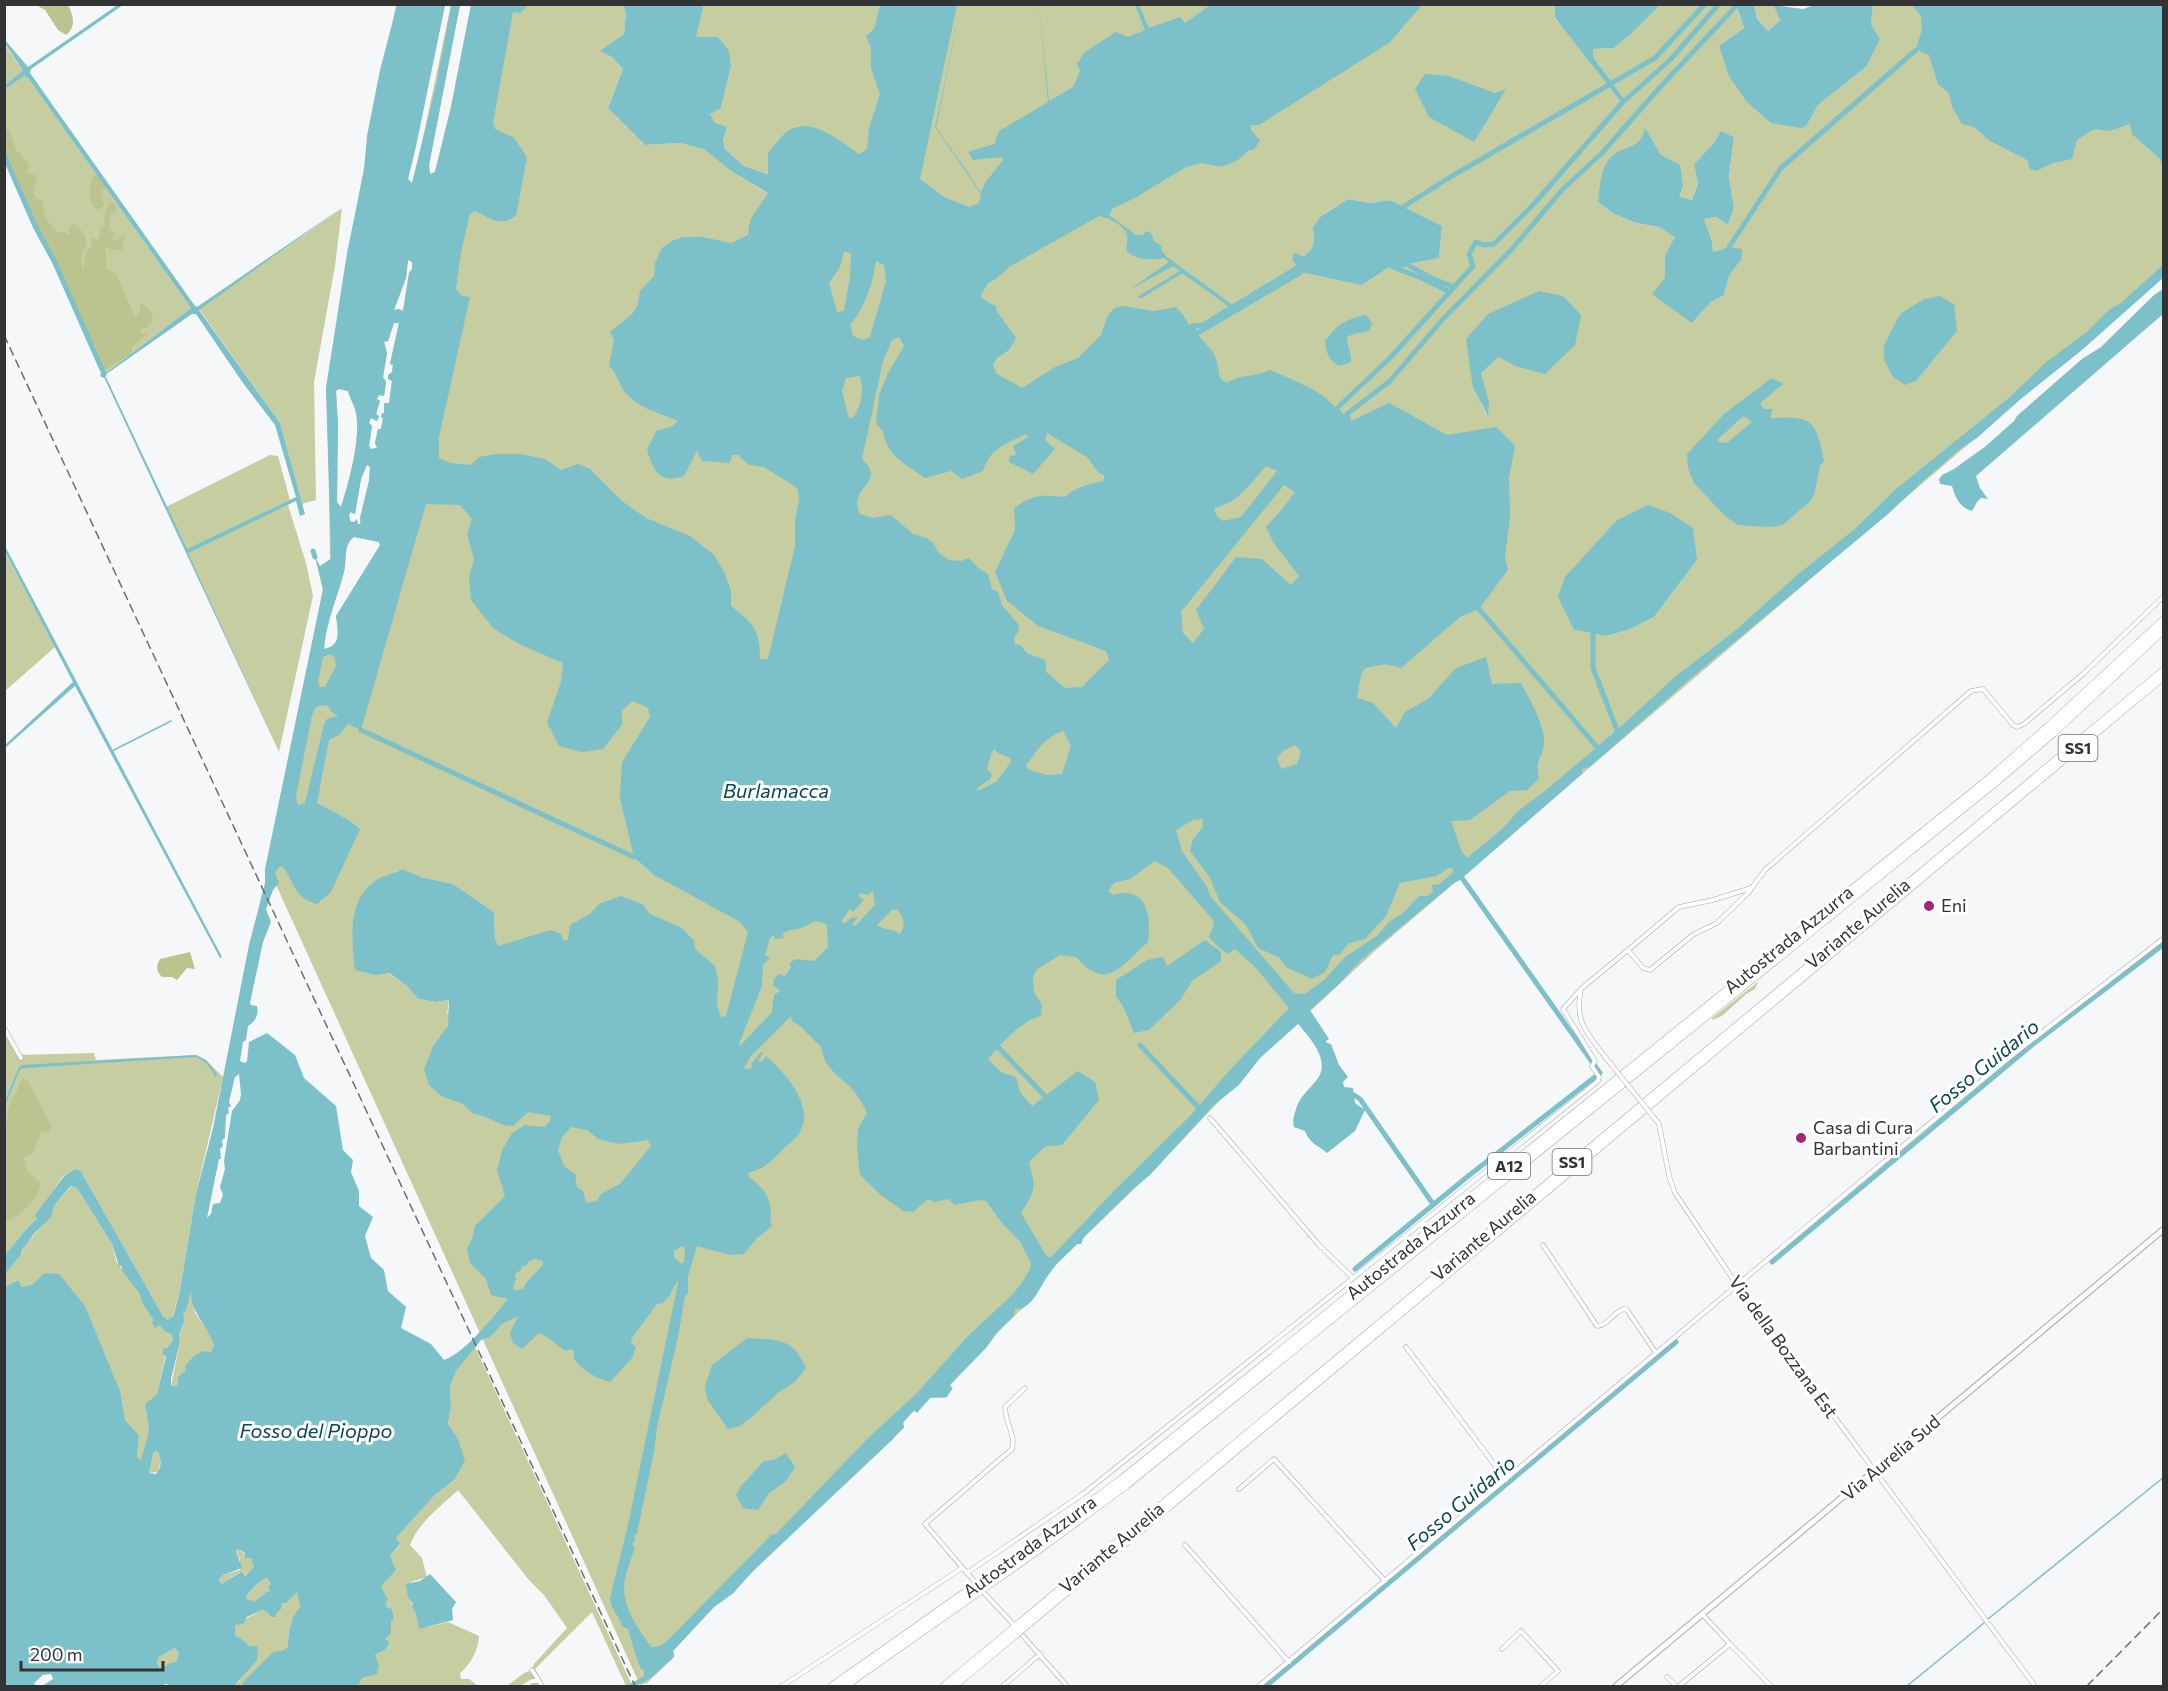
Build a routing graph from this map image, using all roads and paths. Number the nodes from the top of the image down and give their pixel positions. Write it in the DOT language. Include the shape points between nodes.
graph roads {
  1 [pos="2163,596"];
  2 [pos="2163,620"];
  3 [pos="2163,629"];
  4 [pos="2163,670"];
  5 [pos="2163,676"];
  6 [pos="1752,887"];
  7 [pos="2163,938"];
  8 [pos="1628,950"];
  9 [pos="1582,988"];
  10 [pos="4,1028"];
  11 [pos="21,1058"];
  12 [pos="1210,1119"];
  13 [pos="2163,1229"];
  14 [pos="1543,1245"];
  15 [pos="1353,1278"];
  16 [pos="1737,1285"];
  17 [pos="1406,1347"];
  18 [pos="1656,1353"];
  19 [pos="1025,1388"];
  20 [pos="1874,1472"];
  21 [pos="1506,1480"];
  22 [pos="1239,1489"];
  23 [pos="1185,1545"];
  24 [pos="962,1568"];
  25 [pos="967,1573"];
  26 [pos="974,1581"];
  27 [pos="1385,1581"];
  28 [pos="985,1594"];
  29 [pos="1703,1615"];
  30 [pos="1014,1625"];
  31 [pos="1023,1636"];
  32 [pos="1730,1644"];
  33 [pos="1502,1649"];
  34 [pos="1040,1654"];
  35 [pos="1289,1662"];
  36 [pos="532,1670"];
  37 [pos="1667,1677"];
  38 [pos="538,1681"];
  39 [pos="524,1686"];
  40 [pos="542,1686"];
  41 [pos="782,1686"];
  42 [pos="833,1686"];
  43 [pos="844,1686"];
  44 [pos="944,1686"];
  45 [pos="954,1686"];
  46 [pos="1003,1686"];
  47 [pos="1067,1686"];
  48 [pos="1259,1686"];
  49 [pos="1541,1686"];
  50 [pos="1616,1686"];
  51 [pos="1677,1686"];
  52 [pos="1771,1686"];
  53 [pos="2035,1686"];
  1 -- 6 [label="street" via="2084,674 2024,724 2013,725 1983,689 1971,691 1765,870"];
  2 -- 42 [label="highway, Autostrada Azzurra / A12" via="1989,779 1120,1480"];
  3 -- 43 [label="highway, Autostrada Azzurra / A12" via="2001,777 1126,1485"];
  4 -- 44 [label="highway, Variante Aurelia / SS1"];
  5 -- 45 [label="highway, Variante Aurelia / SS1"];
  6 -- 8 [label="street" via="1679,907"];
  6 -- 8 [label="street" via="1717,923 1694,934 1654,968 1643,968"];
  7 -- 16 [label="street" via="2015,1053"];
  8 -- 9 [label="street"];
  9 -- 15 [label="street" via="1563,1009 1598,1075 1594,1084"];
  9 -- 16 [label="street, Via della Bozzana Est, bridge" via="1578,1004 1581,1025 1659,1124 1675,1193"];
  10 -- 11 [label="street"];
  12 -- 15 [label="street" via="1319,1245"];
  13 -- 20 [label="main road, Via Aurelia Sud"];
  14 -- 18 [label="street" via="1597,1326 1604,1326 1624,1309"];
  15 -- 25 [label="street" via="1083,1494"];
  16 -- 18 [label="street"];
  16 -- 20 [label="street, Via della Bozzana Est"];
  17 -- 21 [label="street"];
  18 -- 21 [label="street"];
  19 -- 24 [label="street" via="1005,1407 1012,1449 925,1524"];
  20 -- 29 [label="main road, Via Aurelia Sud"];
  20 -- 53 [label="street, Via della Bozzana Est"];
  21 -- 27 [label="street"];
  22 -- 27 [label="street" via="1274,1459"];
  23 -- 35 [label="street"];
  24 -- 25 [label="street"];
  24 -- 41 [label="street"];
  25 -- 26 [label="street"];
  27 -- 35 [label="street"];
  28 -- 30 [label="street"];
  29 -- 32 [label="street"];
  29 -- 50 [label="main road, Via Aurelia Sud"];
  31 -- 34 [label="street"];
  32 -- 51 [label="street"];
  32 -- 52 [label="street"];
  33 -- 49 [label="street" via="1521,1631 1558,1671"];
  34 -- 46 [label="street"];
  34 -- 47 [label="street"];
  35 -- 48 [label="street"];
  36 -- 38 [label="street"];
  37 -- 51 [label="street"];
  38 -- 39 [label="street"];
  38 -- 40 [label="street"];
}
